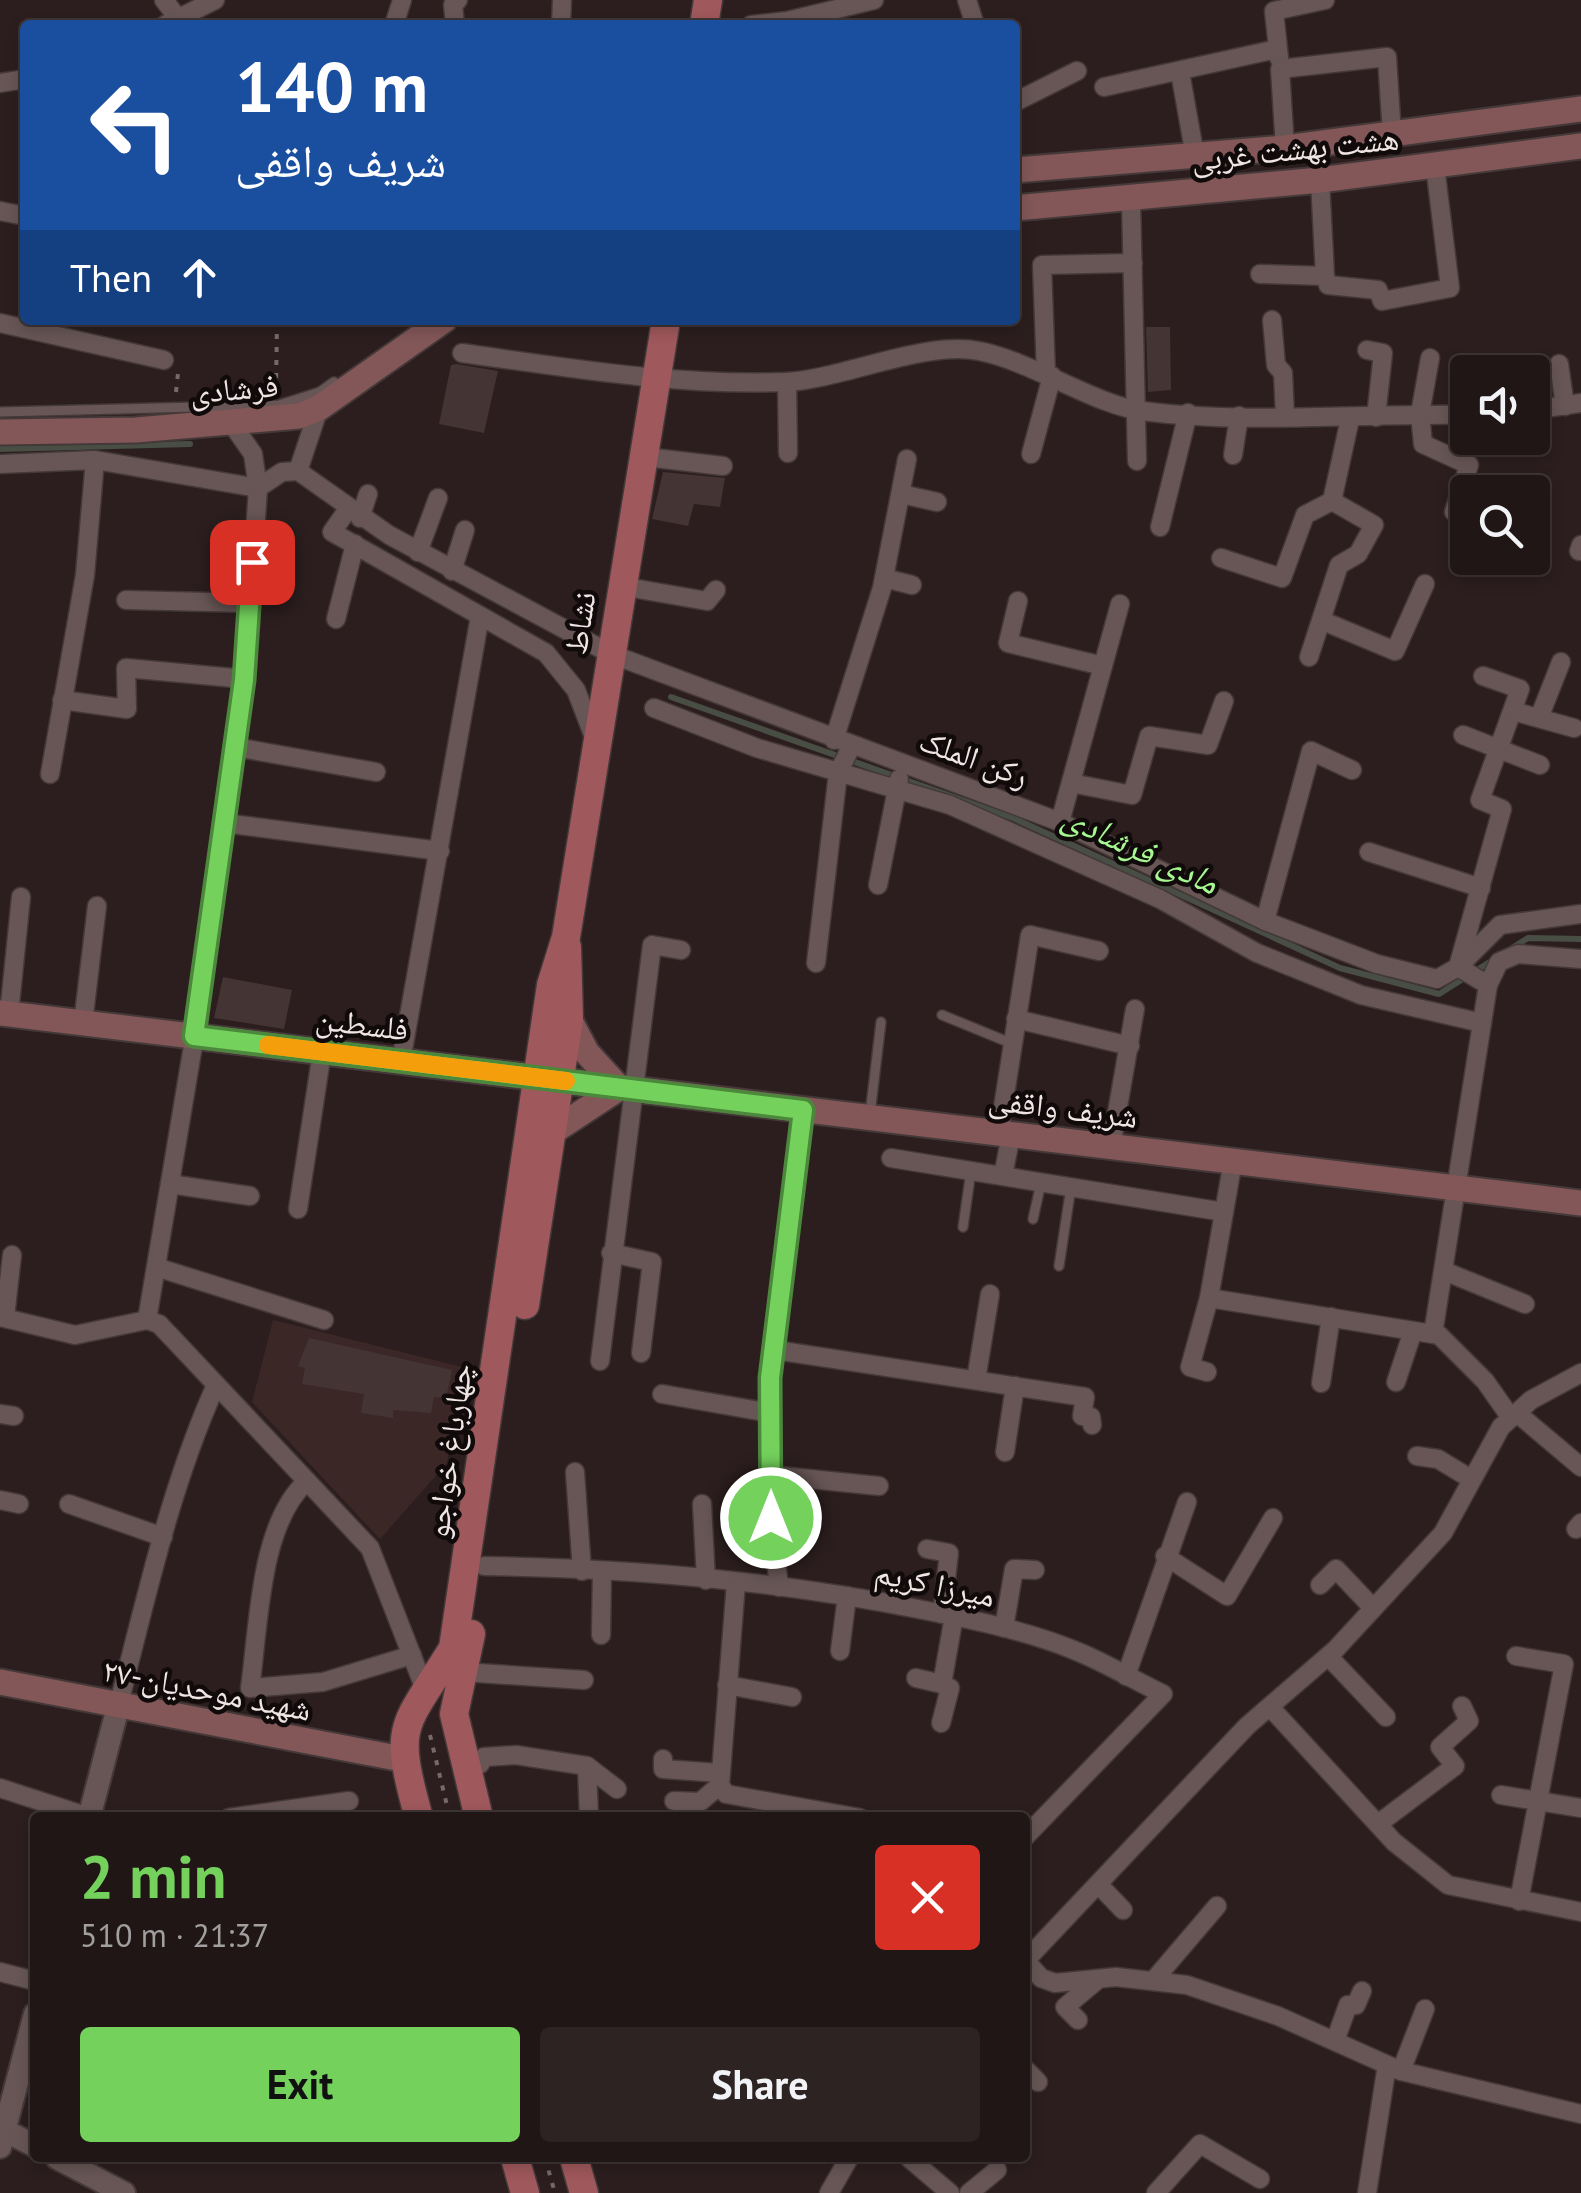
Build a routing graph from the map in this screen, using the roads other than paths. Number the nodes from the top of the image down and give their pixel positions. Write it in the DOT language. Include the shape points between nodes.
graph roads {
  1 [pos="215,0"];
  2 [pos="874,0"];
  3 [pos="1324,0"];
  4 [pos="824,6"];
  5 [pos="181,20"];
  6 [pos="783,20"];
  7 [pos="1277,49"];
  8 [pos="1280,69"];
  9 [pos="1077,71"];
  10 [pos="1180,72"];
  11 [pos="1104,87"];
  12 [pos="1020,100"];
  13 [pos="1581,110"];
  14 [pos="1392,134"];
  15 [pos="1581,146"];
  16 [pos="1285,148"];
  17 [pos="1195,156"];
  18 [pos="1434,166"];
  19 [pos="1020,170"];
  20 [pos="1320,180"];
  21 [pos="1131,200"];
  22 [pos="1020,208"];
  23 [pos="1133,263"];
  24 [pos="1260,274"];
  25 [pos="1324,276"];
  26 [pos="1272,320"];
  27 [pos="415,325"];
  28 [pos="437,325"];
  29 [pos="665,325"];
  30 [pos="40,326"];
  31 [pos="1367,350"];
  32 [pos="462,352"];
  33 [pos="1430,358"];
  34 [pos="164,360"];
  35 [pos="1559,364"];
  36 [pos="1049,375"];
  37 [pos="656,380"];
  38 [pos="787,382"];
  39 [pos="1573,404"];
  40 [pos="319,408"];
  41 [pos="1138,411"];
  42 [pos="0,412"];
  43 [pos="1188,414"];
  44 [pos="1420,414"];
  45 [pos="1450,415"];
  46 [pos="1239,416"];
  47 [pos="1285,417"];
  48 [pos="1376,417"];
  49 [pos="1350,419"];
  50 [pos="232,424"];
  51 [pos="0,432"];
  52 [pos="788,453"];
  53 [pos="1031,454"];
  54 [pos="1233,455"];
  55 [pos="646,457"];
  56 [pos="908,459"];
  57 [pos="94,460"];
  58 [pos="1136,461"];
  59 [pos="0,464"];
  60 [pos="723,466"];
  61 [pos="298,471"];
  62 [pos="1466,475"];
  63 [pos="258,488"];
  64 [pos="368,494"];
  65 [pos="900,494"];
  66 [pos="438,498"];
  67 [pos="1332,501"];
  68 [pos="937,502"];
  69 [pos="354,513"];
  70 [pos="1160,527"];
  71 [pos="465,530"];
  72 [pos="355,544"];
  73 [pos="418,552"];
  74 [pos="1221,558"];
  75 [pos="452,571"];
  76 [pos="884,578"];
  77 [pos="1425,584"];
  78 [pos="621,586"];
  79 [pos="912,586"];
  80 [pos="716,590"];
  81 [pos="126,600"];
  82 [pos="1018,601"];
  83 [pos="250,603"];
  84 [pos="1120,604"];
  85 [pos="480,616"];
  86 [pos="336,619"];
  87 [pos="1323,621"];
  88 [pos="611,654"];
  89 [pos="1309,657"];
  90 [pos="1561,662"];
  91 [pos="1103,666"];
  92 [pos="1483,676"];
  93 [pos="244,680"];
  94 [pos="62,700"];
  95 [pos="1224,701"];
  96 [pos="654,708"];
  97 [pos="1513,711"];
  98 [pos="1538,718"];
  99 [pos="1574,728"];
  100 [pos="1463,735"];
  101 [pos="596,742"];
  102 [pos="843,743"];
  103 [pos="235,747"];
  104 [pos="1499,748"];
  105 [pos="902,764"];
  106 [pos="1540,765"];
  107 [pos="1352,770"];
  108 [pos="376,772"];
  109 [pos="838,772"];
  110 [pos="50,774"];
  111 [pos="1071,784"];
  112 [pos="896,789"];
  113 [pos="991,795"];
  114 [pos="979,818"];
  115 [pos="1060,822"];
  116 [pos="224,823"];
  117 [pos="440,851"];
  118 [pos="1369,852"];
  119 [pos="878,886"];
  120 [pos="1481,888"];
  121 [pos="21,898"];
  122 [pos="98,906"];
  123 [pos="1581,914"];
  124 [pos="1265,921"];
  125 [pos="566,937"];
  126 [pos="681,950"];
  127 [pos="1099,951"];
  128 [pos="1581,960"];
  129 [pos="816,963"];
  130 [pos="1377,964"];
  131 [pos="1458,968"];
  132 [pos="1488,985"];
  133 [pos="1368,997"];
  134 [pos="1135,1009"];
  135 [pos="3,1014"];
  136 [pos="942,1015"];
  137 [pos="569,1019"];
  138 [pos="1016,1020"];
  139 [pos="83,1022"];
  140 [pos="881,1022"];
  141 [pos="1482,1023"];
  142 [pos="194,1038"];
  143 [pos="1013,1044"];
  144 [pos="1130,1046"];
  145 [pos="321,1054"];
  146 [pos="401,1061"];
  147 [pos="549,1080"];
  148 [pos="628,1089"];
  149 [pos="803,1110"];
  150 [pos="870,1118"];
  151 [pos="552,1132"];
  152 [pos="1005,1134"];
  153 [pos="1111,1147"];
  154 [pos="891,1158"];
  155 [pos="1233,1161"];
  156 [pos="971,1171"];
  157 [pos="1003,1176"];
  158 [pos="1041,1182"];
  159 [pos="170,1184"];
  160 [pos="1071,1187"];
  161 [pos="1458,1188"];
  162 [pos="250,1196"];
  163 [pos="1581,1203"];
  164 [pos="298,1208"];
  165 [pos="1224,1212"];
  166 [pos="1033,1219"];
  167 [pos="963,1226"];
  168 [pos="611,1253"];
  169 [pos="12,1255"];
  170 [pos="156,1266"];
  171 [pos="1058,1266"];
  172 [pos="1444,1271"];
  173 [pos="990,1294"];
  174 [pos="1209,1298"];
  175 [pos="1525,1304"];
  176 [pos="2,1317"];
  177 [pos="1331,1317"];
  178 [pos="147,1320"];
  179 [pos="324,1320"];
  180 [pos="1414,1331"];
  181 [pos="1434,1334"];
  182 [pos="775,1350"];
  183 [pos="642,1354"];
  184 [pos="600,1361"];
  185 [pos="1206,1372"];
  186 [pos="1581,1374"];
  187 [pos="976,1380"];
  188 [pos="1396,1382"];
  189 [pos="1321,1383"];
  190 [pos="216,1384"];
  191 [pos="1015,1386"];
  192 [pos="662,1394"];
  193 [pos="771,1413"];
  194 [pos="1514,1415"];
  195 [pos="1092,1426"];
  196 [pos="1005,1452"];
  197 [pos="1417,1456"];
  198 [pos="1581,1467"];
  199 [pos="575,1472"];
  200 [pos="771,1475"];
  201 [pos="1471,1478"];
  202 [pos="307,1480"];
  203 [pos="879,1486"];
  204 [pos="1187,1502"];
  205 [pos="69,1504"];
  206 [pos="702,1504"];
  207 [pos="1273,1518"];
  208 [pos="163,1538"];
  209 [pos="927,1549"];
  210 [pos="1166,1556"];
  211 [pos="484,1566"];
  212 [pos="1035,1570"];
  213 [pos="582,1571"];
  214 [pos="602,1572"];
  215 [pos="706,1580"];
  216 [pos="736,1583"];
  217 [pos="1320,1585"];
  218 [pos="779,1587"];
  219 [pos="846,1596"];
  220 [pos="1373,1608"];
  221 [pos="948,1615"];
  222 [pos="1004,1628"];
  223 [pos="601,1635"];
  224 [pos="840,1651"];
  225 [pos="412,1655"];
  226 [pos="1328,1656"];
  227 [pos="1516,1656"];
  228 [pos="463,1672"];
  229 [pos="1126,1676"];
  230 [pos="916,1678"];
  231 [pos="584,1680"];
  232 [pos="0,1682"];
  233 [pos="942,1684"];
  234 [pos="727,1685"];
  235 [pos="792,1698"];
  236 [pos="422,1699"];
  237 [pos="1270,1706"];
  238 [pos="1462,1706"];
  239 [pos="118,1707"];
  240 [pos="454,1714"];
  241 [pos="1386,1717"];
  242 [pos="941,1723"];
  243 [pos="664,1759"];
  244 [pos="402,1760"];
  245 [pos="465,1766"];
  246 [pos="587,1766"];
  247 [pos="720,1779"];
  248 [pos="0,1788"];
  249 [pos="616,1789"];
  250 [pos="1502,1796"];
  251 [pos="1538,1800"];
  252 [pos="350,1801"];
  253 [pos="674,1802"];
  254 [pos="1581,1808"];
  255 [pos="74,1812"];
  256 [pos="90,1812"];
  257 [pos="272,1812"];
  258 [pos="417,1812"];
  259 [pos="477,1812"];
  260 [pos="589,1812"];
  261 [pos="843,1812"];
  262 [pos="1378,1824"];
  263 [pos="1030,1832"];
  264 [pos="1098,1884"];
  265 [pos="1519,1900"];
  266 [pos="1217,1906"];
  267 [pos="1123,1910"];
  268 [pos="1581,1912"];
  269 [pos="1030,1955"];
  270 [pos="1030,1966"];
  271 [pos="0,1972"];
  272 [pos="30,1979"];
  273 [pos="1099,1980"];
  274 [pos="1153,1981"];
  275 [pos="1362,1991"];
  276 [pos="1426,2009"];
  277 [pos="1078,2020"];
  278 [pos="30,2032"];
  279 [pos="1335,2041"];
  280 [pos="1394,2068"];
  281 [pos="1581,2114"];
  282 [pos="1,2134"];
  283 [pos="30,2144"];
  284 [pos="65,2162"];
  285 [pos="516,2162"];
  286 [pos="575,2162"];
  287 [pos="847,2162"];
  288 [pos="914,2162"];
  289 [pos="997,2170"];
  290 [pos="1260,2179"];
  291 [pos="124,2193"];
  292 [pos="525,2193"];
  293 [pos="584,2193"];
  294 [pos="829,2193"];
  295 [pos="950,2193"];
  296 [pos="969,2193"];
  297 [pos="1156,2193"];
  298 [pos="1367,2193"];
  1 -- 5 [label="street"];
  2 -- 4 [label="street"];
  3 -- 7 [label="street" via="1274,11"];
  4 -- 6 [label="street"];
  7 -- 8 [label="street"];
  7 -- 10 [label="street"];
  8 -- 14 [label="street" via="1388,57"];
  8 -- 16 [label="street"];
  9 -- 12 [label="street"];
  10 -- 11 [label="street"];
  10 -- 17 [label="street"];
  13 -- 14 [label="main road, هشت بهشت غربی"];
  14 -- 16 [label="main road, هشت بهشت غربی"];
  15 -- 18 [label="main road, هشت بهشت غربی"];
  16 -- 17 [label="main road, هشت بهشت غربی"];
  17 -- 19 [label="main road, هشت بهشت غربی"];
  18 -- 20 [label="main road, هشت بهشت غربی"];
  18 -- 25 [label="street" via="1450,288 1382,301 1378,290 1328,286"];
  20 -- 21 [label="main road, هشت بهشت غربی"];
  20 -- 25 [label="street"];
  21 -- 22 [label="main road, هشت بهشت غربی"];
  21 -- 23 [label="street"];
  23 -- 36 [label="street" via="1042,264"];
  23 -- 41 [label="street"];
  24 -- 25 [label="street"];
  26 -- 47 [label="street"];
  27 -- 42 [label="lane, فرشادی" via="320,392 279,404"];
  28 -- 40 [label="main road, فرشادی"];
  29 -- 37 [label="main road, نشاط"];
  30 -- 34 [label="street"];
  31 -- 48 [label="street" via="1383,352"];
  32 -- 37 [label="street"];
  33 -- 44 [label="street"];
  35 -- 39 [label="street"];
  36 -- 38 [label="street" via="977,350 884,360"];
  36 -- 41 [label="street"];
  36 -- 53 [label="street"];
  37 -- 38 [label="street"];
  37 -- 55 [label="main road, نشاط"];
  38 -- 52 [label="street"];
  40 -- 50 [label="main road, فرشادی"];
  40 -- 61 [label="street"];
  41 -- 43 [label="street"];
  41 -- 58 [label="street"];
  43 -- 46 [label="street"];
  43 -- 70 [label="street"];
  44 -- 45 [label="street"];
  44 -- 48 [label="street"];
  44 -- 62 [label="street" via="1423,444 1469,465"];
  46 -- 47 [label="street"];
  46 -- 54 [label="street"];
  47 -- 49 [label="street"];
  48 -- 49 [label="street"];
  49 -- 67 [label="street"];
  50 -- 51 [label="main road, فرشادی"];
  50 -- 63 [label="street" via="253,454"];
  55 -- 60 [label="street"];
  55 -- 78 [label="main road, نشاط"];
  56 -- 65 [label="street"];
  57 -- 59 [label="street"];
  57 -- 63 [label="street"];
  57 -- 94 [label="street" via="85,575"];
  61 -- 63 [label="street" via="282,472"];
  61 -- 69 [label="street, رکن الملک"];
  63 -- 83 [label="street"];
  64 -- 69 [label="street"];
  65 -- 68 [label="street"];
  65 -- 76 [label="street"];
  66 -- 73 [label="street"];
  67 -- 74 [label="street" via="1305,515 1282,578"];
  67 -- 87 [label="street" via="1374,526 1358,554 1339,565"];
  69 -- 72 [label="street" via="332,532"];
  69 -- 73 [label="street, رکن الملک"];
  71 -- 75 [label="street"];
  72 -- 85 [label="street"];
  72 -- 86 [label="street"];
  73 -- 75 [label="street, رکن الملک"];
  75 -- 88 [label="street, رکن الملک"];
  76 -- 79 [label="street"];
  76 -- 102 [label="street"];
  77 -- 87 [label="street" via="1396,651"];
  78 -- 80 [label="street" via="707,601"];
  78 -- 88 [label="main road, نشاط"];
  81 -- 83 [label="street"];
  82 -- 91 [label="street" via="1008,643"];
  83 -- 93 [label="street"];
  84 -- 91 [label="street"];
  85 -- 101 [label="street" via="564,668"];
  85 -- 117 [label="street"];
  87 -- 89 [label="street"];
  88 -- 101 [label="main road, نشاط"];
  88 -- 102 [label="street, رکن الملک"];
  90 -- 98 [label="street"];
  91 -- 111 [label="street"];
  92 -- 97 [label="street" via="1520,688"];
  93 -- 94 [label="street" via="126,668 127,710"];
  93 -- 103 [label="street"];
  94 -- 110 [label="street"];
  95 -- 111 [label="street" via="1208,744 1149,736 1132,795"];
  96 -- 109 [label="street, رکن الملک"];
  97 -- 98 [label="street"];
  97 -- 104 [label="street"];
  98 -- 99 [label="street"];
  100 -- 104 [label="street"];
  101 -- 125 [label="main road, نشاط"];
  102 -- 105 [label="street, رکن الملک"];
  102 -- 109 [label="street"];
  103 -- 108 [label="street"];
  103 -- 116 [label="street"];
  104 -- 106 [label="street"];
  104 -- 120 [label="street" via="1480,800 1502,809"];
  105 -- 112 [label="street"];
  105 -- 113 [label="street, رکن الملک"];
  107 -- 124 [label="street" via="1311,751"];
  109 -- 112 [label="street, رکن الملک"];
  109 -- 129 [label="street"];
  111 -- 115 [label="street"];
  112 -- 114 [label="street, رکن الملک"];
  112 -- 119 [label="street"];
  113 -- 114 [label="street"];
  113 -- 115 [label="street, رکن الملک"];
  114 -- 133 [label="street, رکن الملک" via="1160,899 1257,953"];
  115 -- 124 [label="street, رکن الملک"];
  116 -- 117 [label="street"];
  116 -- 142 [label="street"];
  117 -- 146 [label="street"];
  118 -- 120 [label="street"];
  120 -- 131 [label="street"];
  121 -- 135 [label="street"];
  122 -- 139 [label="street"];
  123 -- 131 [label="street" via="1500,925"];
  124 -- 130 [label="street, رکن الملک"];
  125 -- 137 [label="main road, نشاط"];
  125 -- 147 [label="main road, نشاط" via="551,985"];
  126 -- 148 [label="street" via="652,946"];
  127 -- 138 [label="street" via="1030,935"];
  128 -- 132 [label="street" via="1518,954 1499,962"];
  130 -- 131 [label="street, رکن الملک" via="1436,978"];
  130 -- 133 [label="street"];
  131 -- 132 [label="street"];
  132 -- 141 [label="street"];
  133 -- 141 [label="street, رکن الملک"];
  134 -- 144 [label="street"];
  135 -- 139 [label="main road, فلسطین"];
  135 -- 142 [label="lane"];
  136 -- 143 [label="lane"];
  137 -- 147 [label="main road, نشاط"];
  137 -- 148 [label="main road" via="587,1053"];
  138 -- 143 [label="street"];
  138 -- 144 [label="street"];
  139 -- 142 [label="main road, فلسطین"];
  140 -- 150 [label="lane"];
  141 -- 161 [label="street"];
  142 -- 145 [label="main road, فلسطین"];
  142 -- 159 [label="street"];
  143 -- 152 [label="street"];
  144 -- 153 [label="street"];
  145 -- 146 [label="main road, فلسطین"];
  145 -- 147 [label="lane"];
  145 -- 164 [label="street"];
  146 -- 147 [label="main road, فلسطین"];
  147 -- 148 [label="main road, شریف واقفی"];
  147 -- 151 [label="main road, چهارباغ خواجو"];
  147 -- 236 [label="main road, چهارباغ خواجو" via="454,1648"];
  148 -- 149 [label="main road, شریف واقفی"];
  148 -- 151 [label="main road"];
  148 -- 168 [label="street"];
  149 -- 150 [label="main road, شریف واقفی"];
  149 -- 182 [label="street"];
  150 -- 152 [label="main road, شریف واقفی"];
  151 -- 211 [label="main road, چهارباغ خواجو"];
  152 -- 153 [label="main road, شریف واقفی"];
  152 -- 157 [label="street"];
  153 -- 155 [label="main road, شریف واقفی"];
  154 -- 156 [label="street"];
  155 -- 161 [label="main road, شریف واقفی"];
  155 -- 165 [label="street"];
  156 -- 157 [label="street"];
  156 -- 167 [label="lane"];
  157 -- 158 [label="street"];
  158 -- 160 [label="street"];
  158 -- 166 [label="lane"];
  159 -- 162 [label="street"];
  159 -- 170 [label="street"];
  160 -- 165 [label="street"];
  160 -- 171 [label="lane"];
  161 -- 163 [label="main road, شریف واقفی"];
  161 -- 172 [label="street"];
  165 -- 174 [label="street"];
  168 -- 183 [label="street" via="652,1262"];
  168 -- 184 [label="street"];
  169 -- 176 [label="street"];
  170 -- 178 [label="street"];
  170 -- 179 [label="street"];
  172 -- 175 [label="street"];
  172 -- 181 [label="street"];
  173 -- 187 [label="street"];
  174 -- 177 [label="street"];
  174 -- 185 [label="street" via="1190,1367"];
  176 -- 178 [label="street" via="75,1335"];
  177 -- 180 [label="street"];
  177 -- 189 [label="street"];
  178 -- 190 [label="street" via="159,1324"];
  180 -- 181 [label="street"];
  180 -- 188 [label="street"];
  181 -- 194 [label="street" via="1455,1347"];
  182 -- 187 [label="street"];
  182 -- 193 [label="street"];
  186 -- 194 [label="street"];
  187 -- 191 [label="street"];
  190 -- 202 [label="street"];
  190 -- 208 [label="street"];
  191 -- 195 [label="street" via="1084,1398 1082,1416 1091,1416"];
  191 -- 196 [label="street"];
  192 -- 193 [label="street"];
  193 -- 200 [label="street"];
  194 -- 198 [label="street"];
  194 -- 201 [label="street"];
  197 -- 201 [label="street"];
  199 -- 213 [label="street"];
  200 -- 203 [label="street"];
  200 -- 218 [label="street"];
  201 -- 220 [label="street" via="1443,1533"];
  202 -- 225 [label="street" via="370,1548"];
  202 -- 225 [label="street" via="274,1529 250,1688 323,1682"];
  204 -- 210 [label="street"];
  205 -- 208 [label="street"];
  206 -- 215 [label="street"];
  207 -- 210 [label="street" via="1226,1596"];
  208 -- 239 [label="street"];
  209 -- 221 [label="street" via="949,1553"];
  210 -- 229 [label="street"];
  211 -- 213 [label="street, میرزا کریم"];
  211 -- 228 [label="main road, چهارباغ خواجو"];
  212 -- 222 [label="street" via="1014,1569"];
  213 -- 214 [label="street, میرزا کریم"];
  214 -- 215 [label="street, میرزا کریم"];
  214 -- 223 [label="street"];
  215 -- 216 [label="street, میرزا کریم"];
  216 -- 218 [label="street, میرزا کریم"];
  216 -- 234 [label="street"];
  217 -- 220 [label="street" via="1336,1570"];
  218 -- 219 [label="street, میرزا کریم"];
  219 -- 221 [label="street, میرزا کریم"];
  219 -- 224 [label="street"];
  220 -- 226 [label="street"];
  221 -- 222 [label="street, میرزا کریم"];
  221 -- 233 [label="street"];
  222 -- 229 [label="street, میرزا کریم" via="1079,1652"];
  225 -- 236 [label="street"];
  226 -- 237 [label="street"];
  226 -- 241 [label="street"];
  227 -- 251 [label="street" via="1564,1664"];
  228 -- 231 [label="street"];
  228 -- 240 [label="main road, چهارباغ خواجو"];
  229 -- 263 [label="street, میرزا کریم" via="1163,1694"];
  230 -- 233 [label="street"];
  232 -- 239 [label="main road, ۲۷-شهید موحدیان"];
  233 -- 242 [label="street" via="950,1688"];
  234 -- 235 [label="street"];
  234 -- 247 [label="street"];
  236 -- 240 [label="main road" via="438,1700"];
  236 -- 244 [label="main road, چهارباغ خواجو" via="404,1726"];
  237 -- 262 [label="street"];
  237 -- 264 [label="street"];
  238 -- 262 [label="street" via="1469,1720 1440,1747 1455,1766"];
  239 -- 244 [label="main road, ۲۷-شهید موحدیان"];
  239 -- 256 [label="street"];
  240 -- 245 [label="main road, چهارباغ خواجو"];
  243 -- 247 [label="street" via="663,1770"];
  244 -- 258 [label="main road, چهارباغ خواجو"];
  245 -- 246 [label="street" via="484,1757"];
  245 -- 259 [label="main road, چهارباغ خواجو"];
  246 -- 249 [label="street"];
  246 -- 260 [label="street"];
  247 -- 253 [label="street" via="700,1802"];
  247 -- 261 [label="street" via="726,1794"];
  248 -- 255 [label="street"];
  250 -- 251 [label="street"];
  251 -- 254 [label="street"];
  251 -- 265 [label="street"];
  252 -- 257 [label="street"];
  262 -- 265 [label="street" via="1448,1885"];
  264 -- 267 [label="street"];
  264 -- 269 [label="street"];
  265 -- 268 [label="street"];
  266 -- 274 [label="street"];
  270 -- 273 [label="street" via="1055,1982"];
  271 -- 272 [label="street"];
  273 -- 274 [label="street"];
  273 -- 277 [label="street" via="1065,2007"];
  274 -- 279 [label="street" via="1242,2004"];
  275 -- 279 [label="street" via="1356,2005 1348,2005"];
  276 -- 280 [label="street"];
  278 -- 282 [label="street"];
  279 -- 280 [label="street"];
  280 -- 281 [label="street"];
  280 -- 298 [label="street"];
  282 -- 283 [label="street"];
  284 -- 291 [label="street"];
  285 -- 292 [label="main road"];
  286 -- 293 [label="main road"];
  287 -- 294 [label="street"];
  288 -- 295 [label="street"];
  289 -- 296 [label="street"];
  290 -- 297 [label="street" via="1200,2144"];
}
